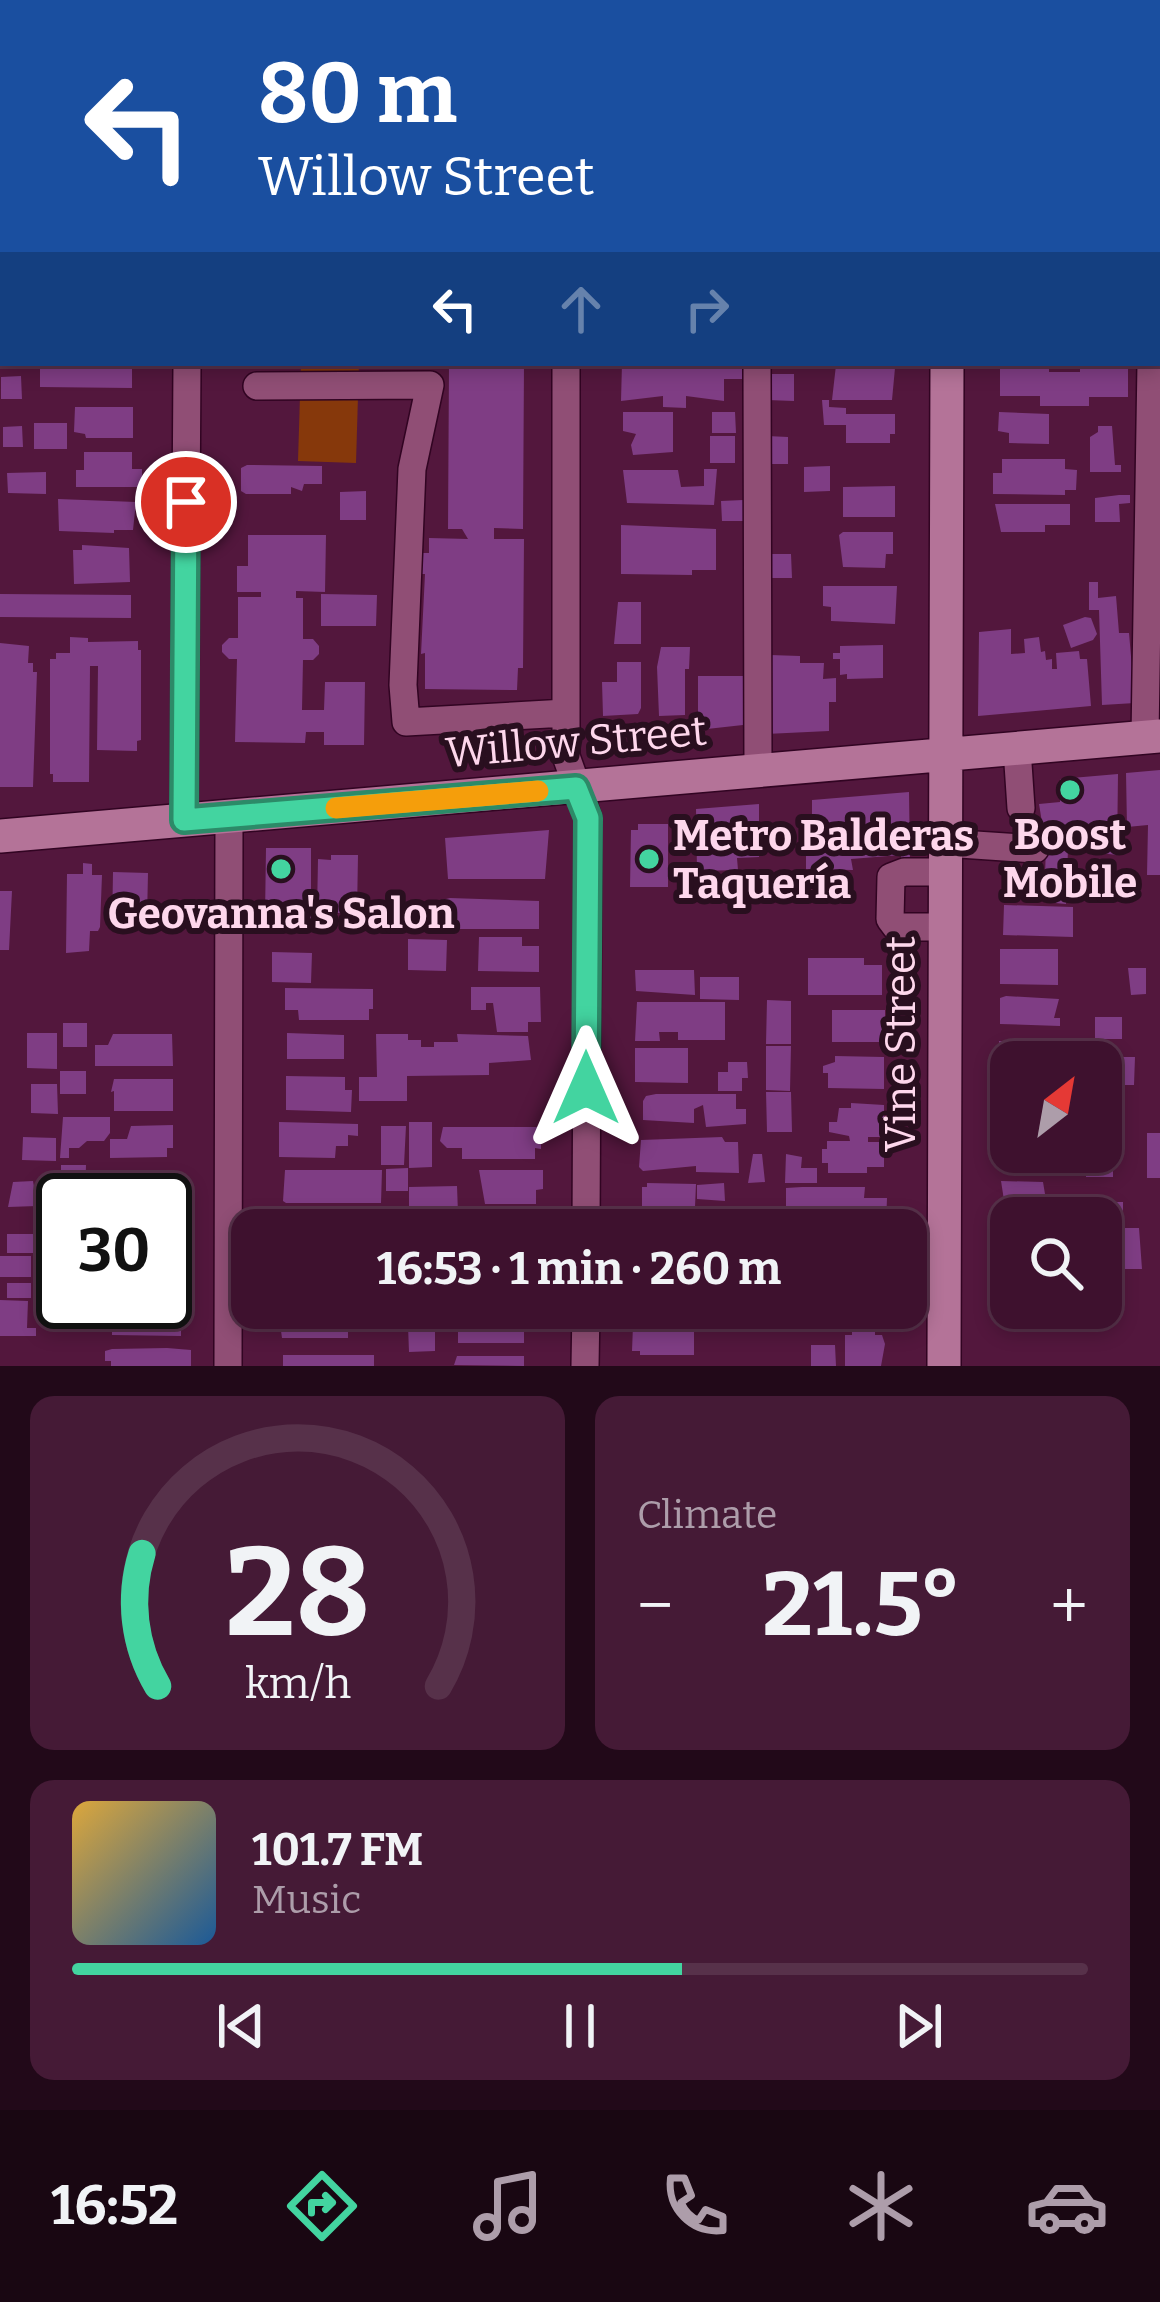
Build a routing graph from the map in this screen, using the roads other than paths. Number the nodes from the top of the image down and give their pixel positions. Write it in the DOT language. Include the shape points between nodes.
graph roads {
  1 [pos="187,366"];
  2 [pos="566,366"];
  3 [pos="757,366"];
  4 [pos="947,366"];
  5 [pos="1151,366"];
  6 [pos="431,374"];
  7 [pos="256,386"];
  8 [pos="566,713"];
  9 [pos="1153,736"];
  10 [pos="1017,748"];
  11 [pos="946,755"];
  12 [pos="758,769"];
  13 [pos="576,788"];
  14 [pos="1021,808"];
  15 [pos="229,817"];
  16 [pos="184,820"];
  17 [pos="0,836"];
  18 [pos="1035,849"];
  19 [pos="945,858"];
  20 [pos="945,927"];
  21 [pos="586,1209"];
  22 [pos="586,1329"];
  23 [pos="228,1366"];
  24 [pos="585,1366"];
  25 [pos="944,1366"];
  1 -- 16 [label="street"];
  2 -- 8 [label="street"];
  3 -- 12 [label="street"];
  4 -- 11 [label="main road, Vine Street"];
  5 -- 9 [label="street"];
  6 -- 7 [label="street"];
  6 -- 8 [label="street" via="412,469 406,722"];
  8 -- 13 [label="street"];
  9 -- 10 [label="main road, Willow Street"];
  10 -- 11 [label="main road, Willow Street"];
  10 -- 14 [label="street"];
  11 -- 12 [label="main road, Willow Street"];
  11 -- 19 [label="main road, Vine Street"];
  12 -- 13 [label="main road, Willow Street"];
  13 -- 15 [label="main road, Willow Street"];
  13 -- 21 [label="street" via="588,818"];
  15 -- 16 [label="main road, Willow Street"];
  15 -- 23 [label="street"];
  16 -- 17 [label="main road, Willow Street"];
  18 -- 19 [label="street"];
  19 -- 20 [label="main road, Vine Street"];
  19 -- 20 [label="street" via="891,877 890,919 896,927"];
  20 -- 25 [label="main road, Vine Street"];
  22 -- 24 [label="street"];
}
